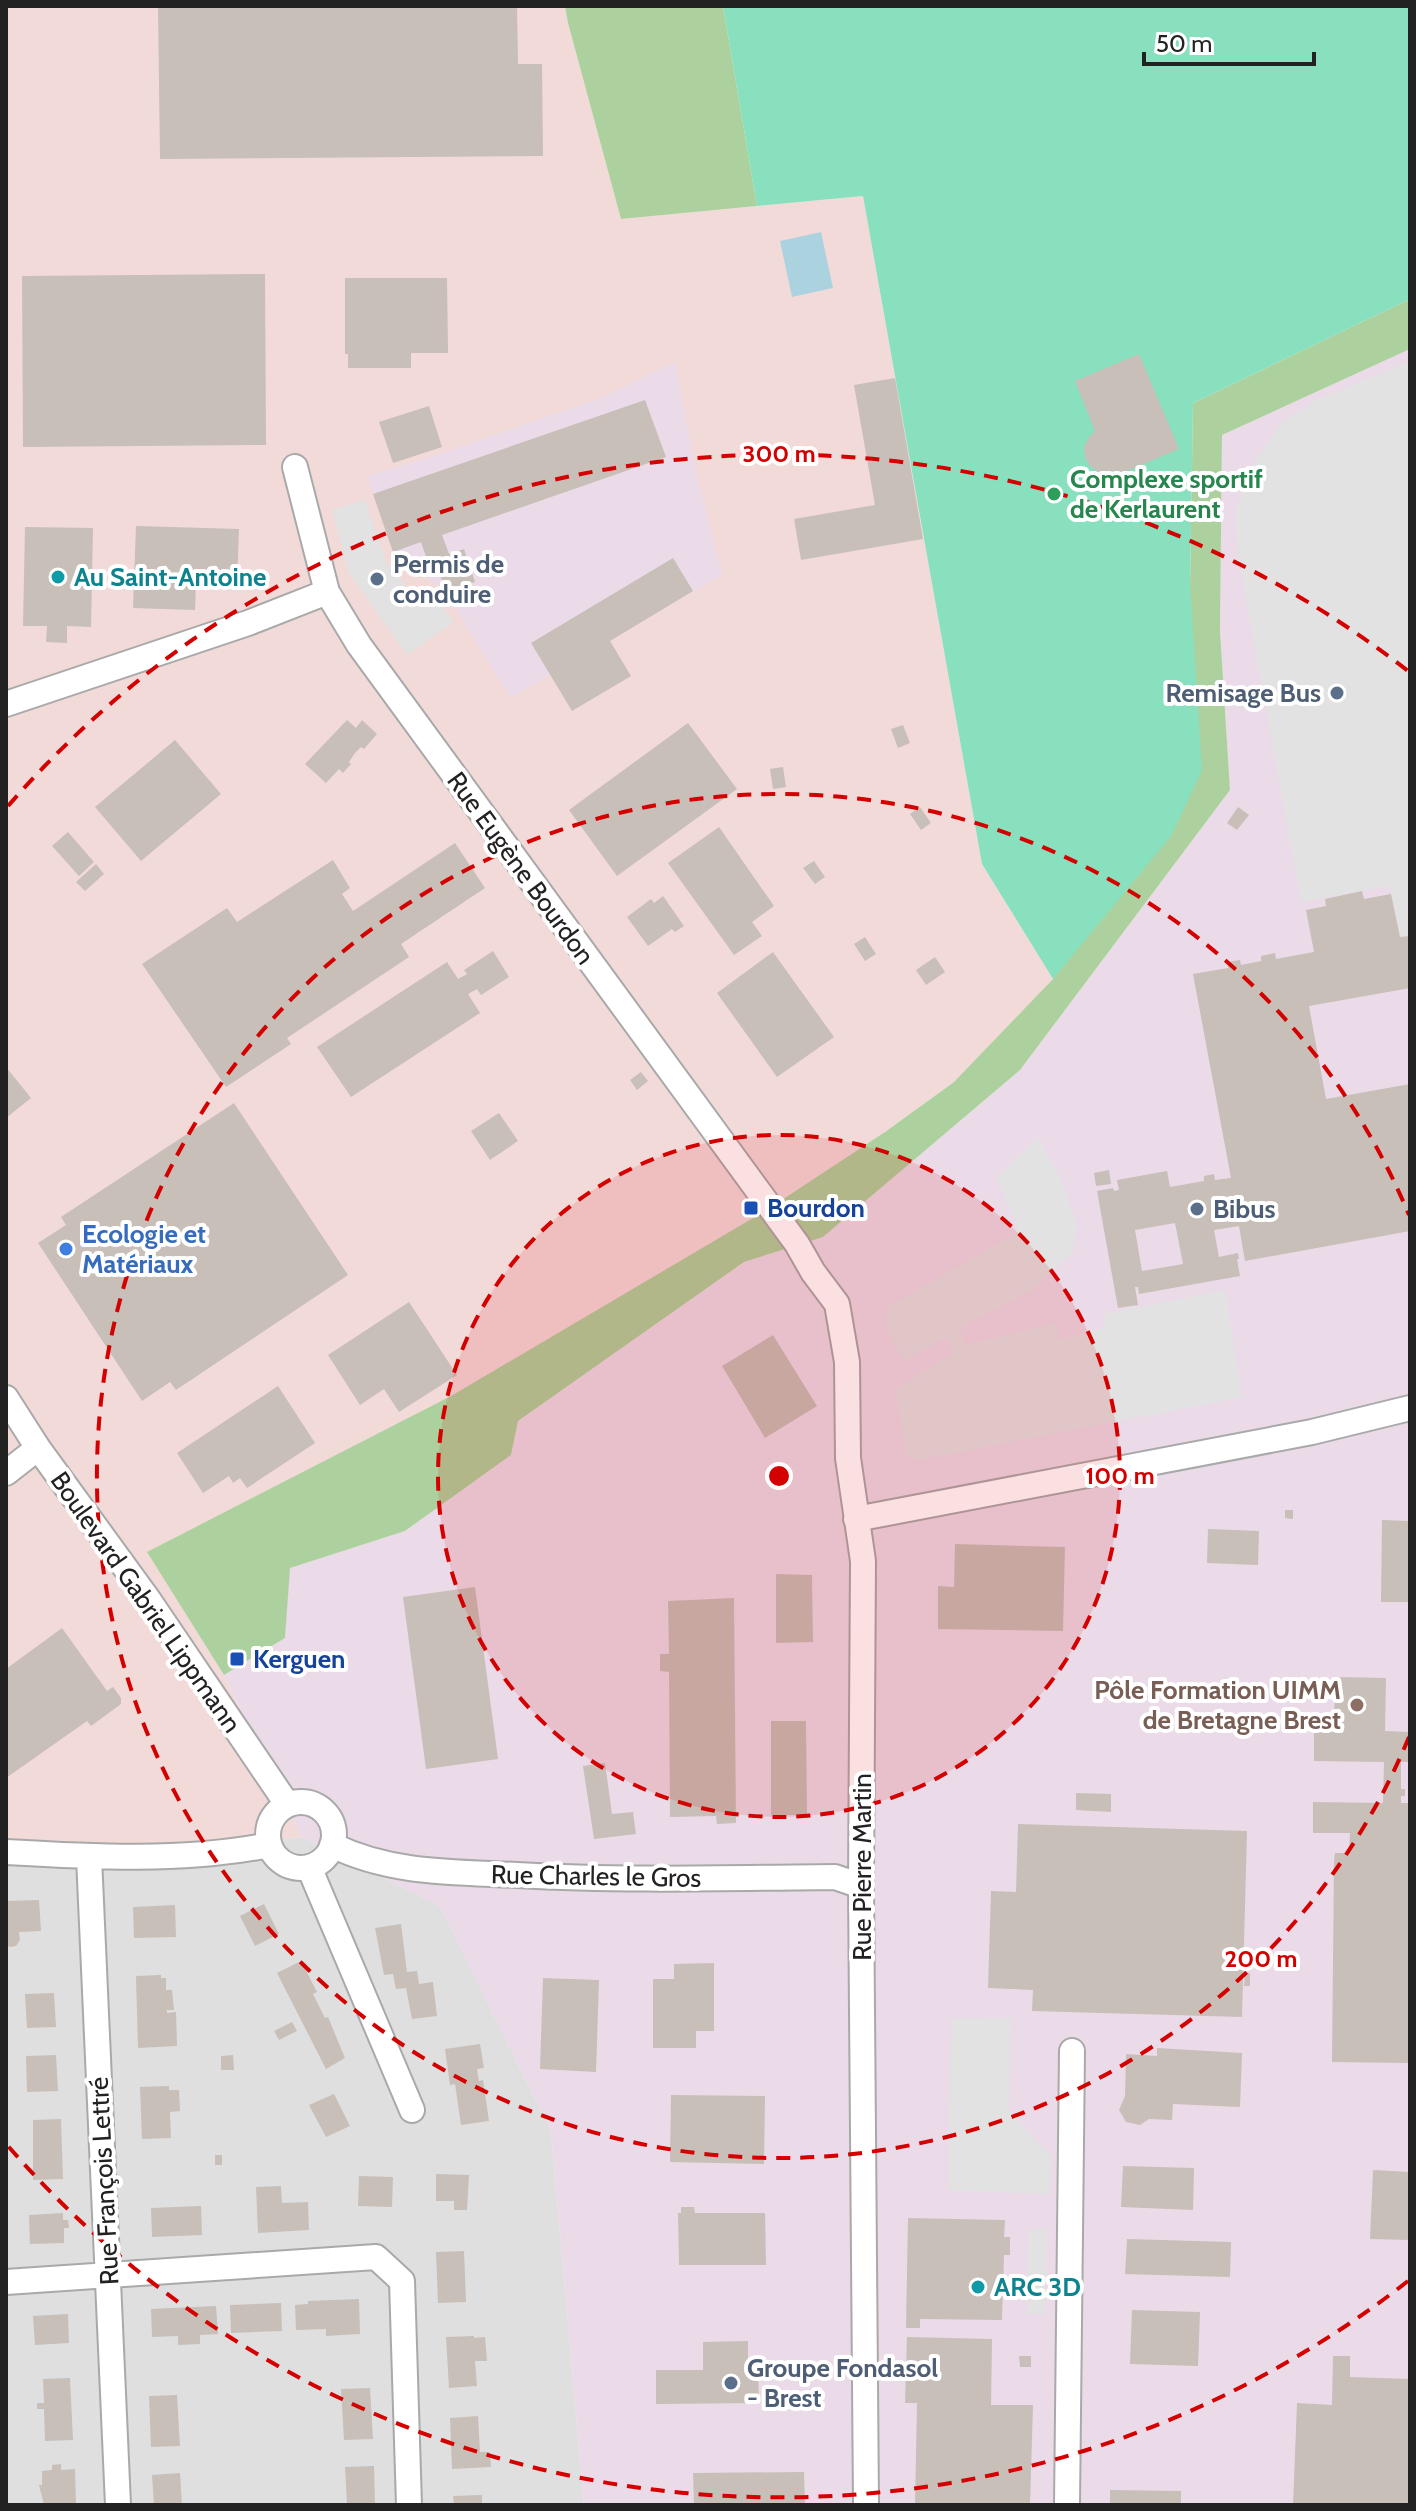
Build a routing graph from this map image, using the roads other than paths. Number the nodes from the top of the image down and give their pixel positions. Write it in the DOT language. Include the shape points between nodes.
graph roads {
  1 [pos="295,467"];
  2 [pos="327,592"];
  3 [pos="6,704"];
  4 [pos="797,1244"];
  5 [pos="6,1398"];
  6 [pos="1410,1408"];
  7 [pos="38,1448"];
  8 [pos="6,1473"];
  9 [pos="856,1519"];
  10 [pos="287,1804"];
  11 [pos="269,1845"];
  12 [pos="332,1845"];
  13 [pos="6,1852"];
  14 [pos="89,1857"];
  15 [pos="309,1867"];
  16 [pos="861,1886"];
  17 [pos="1072,2051"];
  18 [pos="412,2110"];
  19 [pos="109,2276"];
  20 [pos="6,2282"];
  21 [pos="118,2505"];
  22 [pos="409,2505"];
  23 [pos="866,2505"];
  24 [pos="1067,2505"];
  1 -- 2 [label="street, Rue Eugène Bourdon"];
  2 -- 3 [label="street"];
  2 -- 4 [label="street, Rue Eugène Bourdon" via="359,645"];
  4 -- 9 [label="street, Rue Pierre Martin" via="837,1304 847,1362 848,1458"];
  5 -- 7 [label="street, Boulevard Gabriel Lippmann"];
  6 -- 9 [label="street" via="1222,1450"];
  7 -- 8 [label="street"];
  7 -- 10 [label="street, Boulevard Gabriel Lippmann"];
  9 -- 16 [label="street, Rue Pierre Martin" via="863,1561"];
  10 -- 11 [label="street" via="273,1817"];
  10 -- 12 [label="street" via="318,1806 332,1823"];
  11 -- 14 [label="street"];
  11 -- 15 [label="street" via="289,1866"];
  12 -- 15 [label="street" via="319,1863"];
  12 -- 16 [label="street, Rue Charles le Gros" via="385,1865 422,1871 599,1879 835,1877"];
  13 -- 14 [label="street"];
  14 -- 19 [label="street, Rue François Lettré"];
  15 -- 18 [label="street"];
  16 -- 23 [label="street, Rue Pierre Martin"];
  17 -- 24 [label="street"];
  19 -- 20 [label="street"];
  19 -- 21 [label="street, Rue François Lettré"];
  19 -- 22 [label="street" via="376,2257 402,2281"];
}
